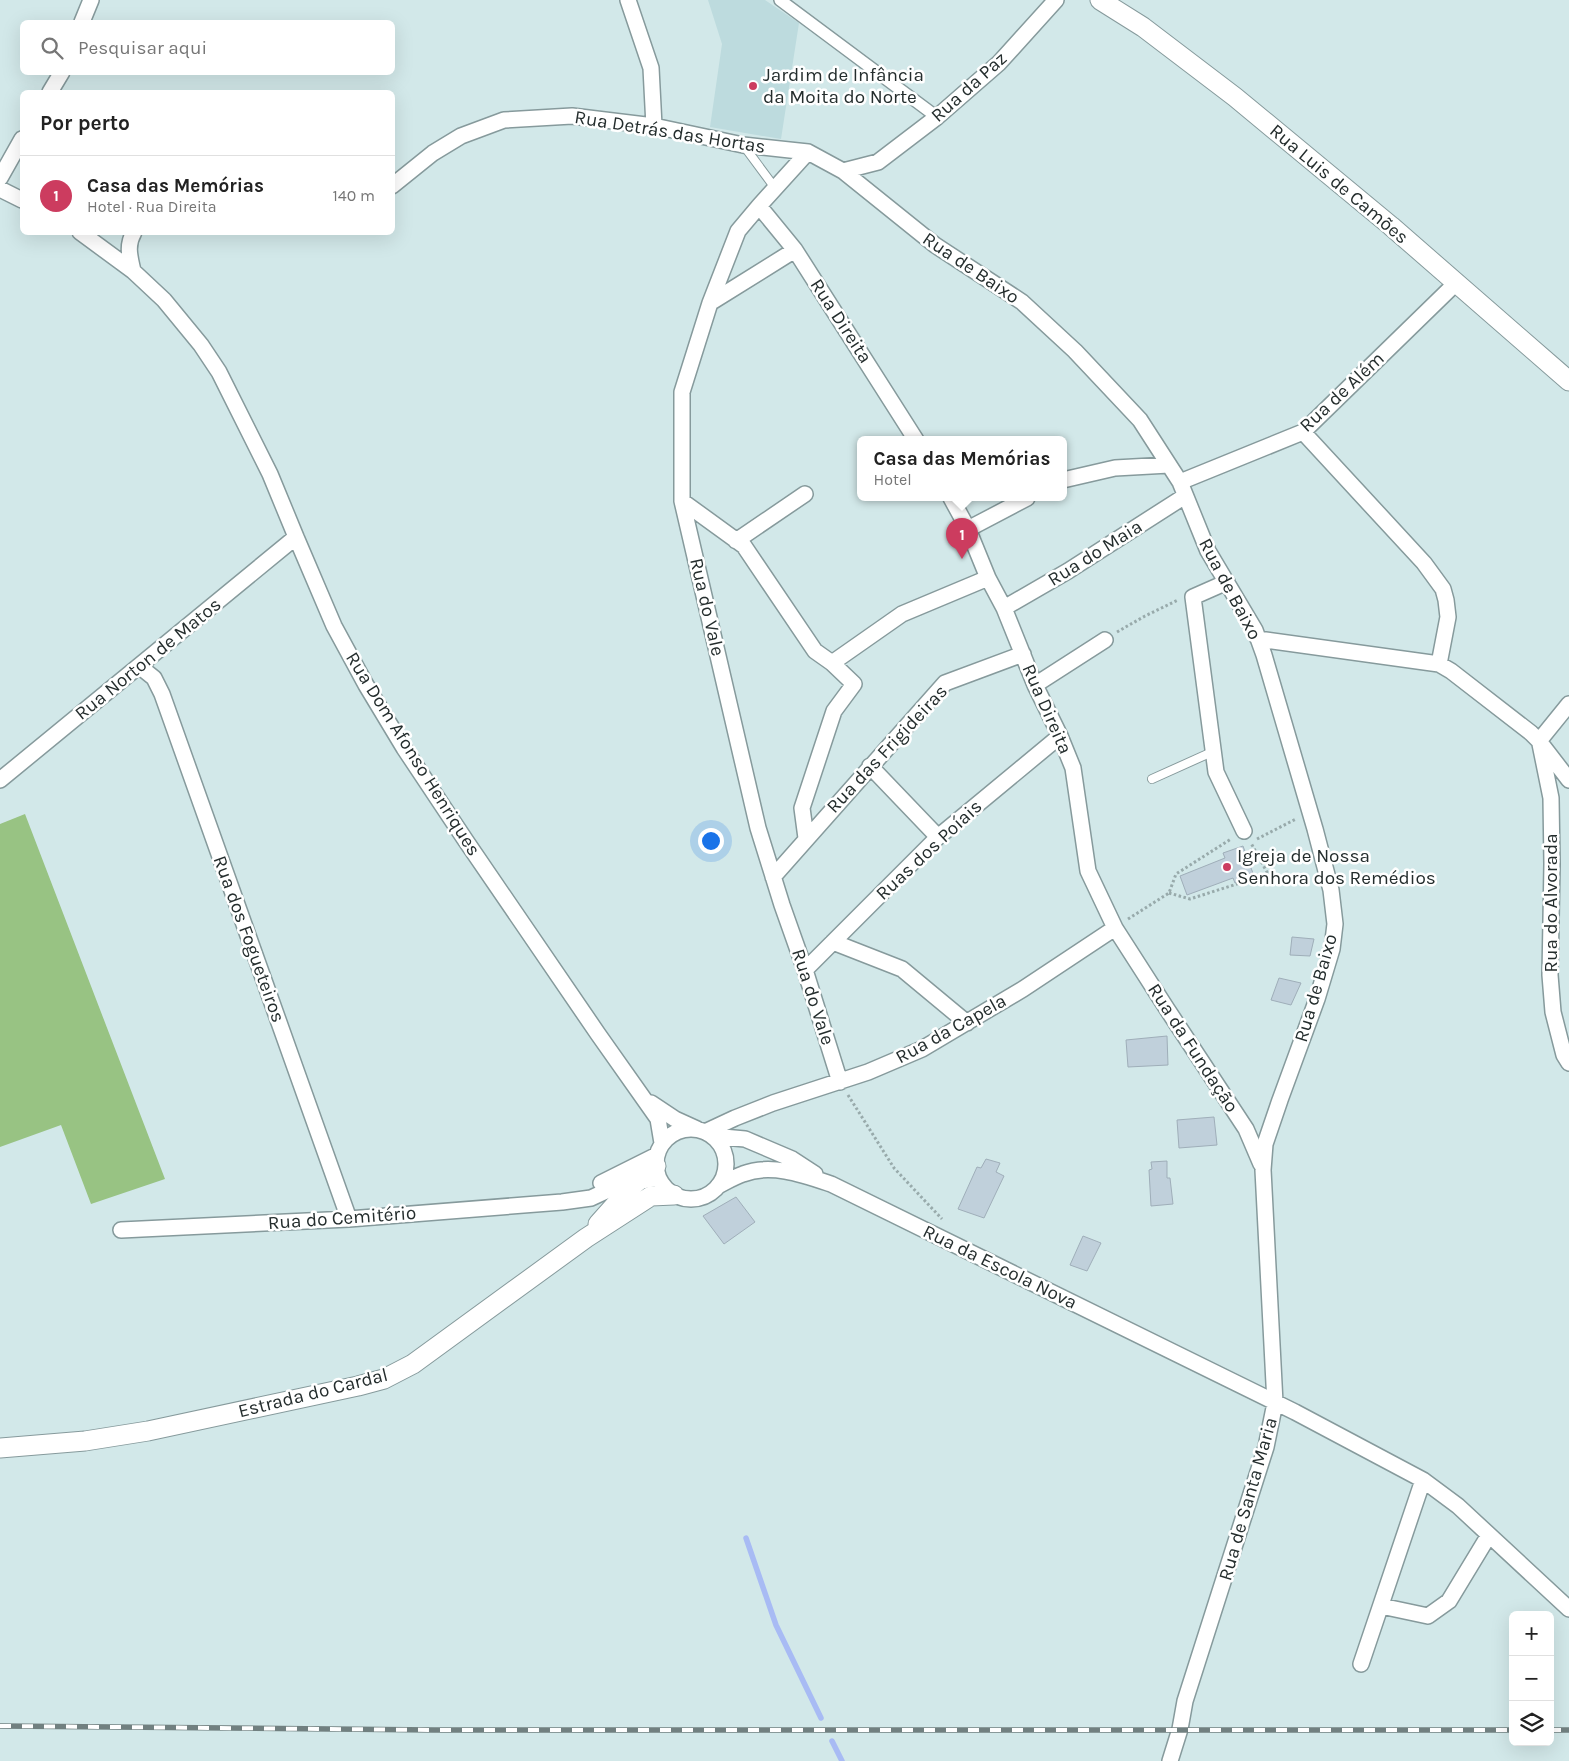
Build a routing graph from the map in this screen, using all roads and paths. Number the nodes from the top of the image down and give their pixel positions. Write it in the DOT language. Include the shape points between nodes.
graph roads {
  1 [pos="91,0"];
  2 [pos="628,0"];
  3 [pos="780,0"];
  4 [pos="1056,0"];
  5 [pos="1100,0"];
  6 [pos="83,20"];
  7 [pos="60,75"];
  8 [pos="51,90"];
  9 [pos="937,117"];
  10 [pos="654,126"];
  11 [pos="20,143"];
  12 [pos="743,145"];
  13 [pos="808,152"];
  14 [pos="843,172"];
  15 [pos="0,178"];
  16 [pos="395,184"];
  17 [pos="775,188"];
  18 [pos="0,189"];
  19 [pos="20,199"];
  20 [pos="759,206"];
  21 [pos="84,235"];
  22 [pos="132,235"];
  23 [pos="795,250"];
  24 [pos="134,271"];
  25 [pos="1456,283"];
  26 [pos="710,303"];
  27 [pos="1569,381"];
  28 [pos="1303,432"];
  29 [pos="913,436"];
  30 [pos="1169,465"];
  31 [pos="1067,479"];
  32 [pos="1180,482"];
  33 [pos="805,494"];
  34 [pos="1185,496"];
  35 [pos="682,500"];
  36 [pos="953,501"];
  37 [pos="1021,501"];
  38 [pos="968,529"];
  39 [pos="296,537"];
  40 [pos="736,541"];
  41 [pos="988,578"];
  42 [pos="1227,582"];
  43 [pos="1193,597"];
  44 [pos="1004,608"];
  45 [pos="1258,639"];
  46 [pos="1105,640"];
  47 [pos="1023,654"];
  48 [pos="832,663"];
  49 [pos="1439,664"];
  50 [pos="140,666"];
  51 [pos="1035,685"];
  52 [pos="1569,704"];
  53 [pos="1060,736"];
  54 [pos="1539,741"];
  55 [pos="1212,752"];
  56 [pos="870,766"];
  57 [pos="1152,779"];
  58 [pos="0,780"];
  59 [pos="1569,780"];
  60 [pos="1310,812"];
  61 [pos="1244,831"];
  62 [pos="938,837"];
  63 [pos="806,838"];
  64 [pos="773,876"];
  65 [pos="1169,892"];
  66 [pos="1115,928"];
  67 [pos="833,942"];
  68 [pos="805,970"];
  69 [pos="967,1023"];
  70 [pos="1569,1063"];
  71 [pos="840,1082"];
  72 [pos="646,1100"];
  73 [pos="773,1104"];
  74 [pos="705,1132"];
  75 [pos="745,1139"];
  76 [pos="658,1161"];
  77 [pos="1263,1170"];
  78 [pos="637,1181"];
  79 [pos="831,1184"];
  80 [pos="718,1186"];
  81 [pos="674,1195"];
  82 [pos="562,1202"];
  83 [pos="349,1218"];
  84 [pos="121,1230"];
  85 [pos="586,1238"];
  86 [pos="955,1244"];
  87 [pos="1276,1402"];
  88 [pos="0,1448"];
  89 [pos="1423,1480"];
  90 [pos="1490,1535"];
  91 [pos="1381,1606"];
  92 [pos="1569,1609"];
  93 [pos="1360,1664"];
  94 [pos="1170,1761"];
  1 -- 6 [label="street"];
  2 -- 10 [label="street" via="652,68"];
  3 -- 9 [label="street"];
  4 -- 9 [label="street, Rua da Paz" via="999,63"];
  5 -- 25 [label="street, Rua Luis de Camões" via="1143,27 1235,97"];
  7 -- 8 [label="street"];
  9 -- 14 [label="street, Rua da Paz" via="878,162"];
  10 -- 12 [label="street, Rua Detrás das Hortas"];
  10 -- 16 [label="street, Rua Detrás das Hortas" via="572,116 504,120 461,136 433,153"];
  11 -- 15 [label="street"];
  12 -- 13 [label="street, Rua Detrás das Hortas"];
  12 -- 17 [label="lane"];
  13 -- 14 [label="street, Rua Detrás das Hortas"];
  13 -- 17 [label="street, Rua do Vale"];
  14 -- 30 [label="street, Rua de Baixo" via="935,245 1022,302 1075,351 1140,420"];
  17 -- 20 [label="street, Rua do Vale"];
  18 -- 19 [label="street"];
  20 -- 23 [label="street, Rua Direita"];
  20 -- 26 [label="street, Rua do Vale" via="738,231"];
  21 -- 24 [label="street, Rua Dom Afonso Henriques"];
  22 -- 24 [label="street" via="128,251"];
  23 -- 26 [label="street"];
  23 -- 29 [label="street, Rua Direita"];
  24 -- 39 [label="street, Rua Dom Afonso Henriques" via="186,326 219,372 270,474"];
  25 -- 27 [label="street, Rua Luis de Camões"];
  25 -- 28 [label="street, Rua de Além"];
  26 -- 35 [label="street, Rua do Vale" via="682,392"];
  28 -- 32 [label="street, Rua de Além"];
  28 -- 49 [label="street" via="1424,563 1443,589 1448,617"];
  30 -- 31 [label="street" via="1115,468"];
  30 -- 32 [label="street, Rua de Baixo"];
  32 -- 34 [label="street, Rua de Baixo"];
  33 -- 40 [label="street"];
  34 -- 42 [label="street, Rua de Baixo" via="1208,551"];
  34 -- 44 [label="street, Rua do Maia"];
  35 -- 40 [label="street"];
  35 -- 64 [label="street, Rua do Vale" via="758,828"];
  36 -- 38 [label="street, Rua Direita"];
  37 -- 38 [label="street"];
  38 -- 41 [label="street, Rua Direita"];
  39 -- 50 [label="street, Rua Norton de Matos"];
  39 -- 72 [label="street, Rua Dom Afonso Henriques" via="347,652 404,748"];
  40 -- 48 [label="street" via="744,546 815,651"];
  41 -- 44 [label="street, Rua Direita"];
  41 -- 48 [label="street" via="902,614"];
  42 -- 43 [label="street"];
  42 -- 45 [label="street, Rua de Baixo"];
  43 -- 46 [label="path" via="1178,600 1144,616"];
  43 -- 55 [label="street"];
  44 -- 47 [label="street, Rua Direita"];
  45 -- 49 [label="street"];
  45 -- 60 [label="street, Rua de Baixo"];
  46 -- 51 [label="street"];
  47 -- 51 [label="street, Rua Direita"];
  47 -- 56 [label="street, Rua das Frigideiras" via="945,683"];
  48 -- 63 [label="street" via="854,684 834,711 802,808"];
  49 -- 54 [label="street"];
  50 -- 58 [label="street, Rua Norton de Matos"];
  50 -- 83 [label="street, Rua dos Fogueteiros" via="154,678 162,694"];
  51 -- 53 [label="street, Rua Direita"];
  52 -- 54 [label="street"];
  53 -- 62 [label="street, Ruas dos Poíais"];
  53 -- 66 [label="street, Rua Direita" via="1073,768 1088,871"];
  54 -- 59 [label="street"];
  54 -- 70 [label="street, Rua do Alvorada" via="1551,798 1550,975 1553,1012"];
  55 -- 57 [label="lane"];
  55 -- 61 [label="street" via="1216,772"];
  56 -- 62 [label="street"];
  56 -- 63 [label="street, Rua das Frigideiras"];
  60 -- 65 [label="path" via="1250,843 1268,874 1190,899"];
  60 -- 77 [label="street, Rua de Baixo" via="1331,890 1332,949 1266,1144"];
  61 -- 65 [label="path" via="1176,874"];
  62 -- 67 [label="street, Ruas dos Poíais"];
  63 -- 64 [label="street, Rua das Frigideiras"];
  64 -- 68 [label="street, Rua do Vale"];
  65 -- 66 [label="path"];
  66 -- 69 [label="street, Rua da Capela"];
  66 -- 77 [label="street, Rua da Fundação" via="1246,1129"];
  67 -- 68 [label="street, Ruas dos Poíais"];
  67 -- 69 [label="street" via="902,970"];
  68 -- 71 [label="street, Rua do Vale"];
  69 -- 71 [label="street, Rua da Capela" via="922,1049"];
  71 -- 73 [label="street, Rua da Capela"];
  71 -- 86 [label="path" via="894,1168 958,1235"];
  72 -- 74 [label="street, Rua Dom Afonso Henriques" via="675,1120"];
  72 -- 76 [label="street, Rua Dom Afonso Henriques" via="658,1119"];
  73 -- 74 [label="street, Rua da Capela"];
  73 -- 75 [label="street, Rua da Capela" via="749,1122 744,1130"];
  74 -- 75 [label="street"];
  74 -- 76 [label="street" via="688,1129 669,1136"];
  74 -- 80 [label="street" via="720,1144 725,1154 724,1177"];
  75 -- 79 [label="street" via="792,1159"];
  76 -- 78 [label="street, Estrada do Cardal"];
  76 -- 81 [label="street" via="665,1188"];
  76 -- 82 [label="street, Rua do Cemitério"];
  77 -- 87 [label="street, Rua de Santa Maria"];
  78 -- 82 [label="street, Rua do Cemitério" via="591,1198"];
  78 -- 85 [label="street, Estrada do Cardal"];
  79 -- 80 [label="street, Rua da Escola Nova" via="802,1174 761,1169 743,1173"];
  79 -- 86 [label="street, Rua da Escola Nova"];
  80 -- 81 [label="street" via="697,1198 685,1199"];
  81 -- 85 [label="street, Estrada do Cardal" via="651,1196"];
  82 -- 83 [label="street, Rua do Cemitério"];
  83 -- 84 [label="street, Rua do Cemitério"];
  85 -- 88 [label="street, Estrada do Cardal" via="440,1345 384,1379 148,1431 86,1441"];
  86 -- 87 [label="street, Rua da Escola Nova"];
  87 -- 89 [label="street, Rua da Escola Nova"];
  87 -- 94 [label="street, Rua de Santa Maria" via="1266,1447"];
  89 -- 90 [label="street, Rua da Escola Nova"];
  89 -- 91 [label="street"];
  90 -- 91 [label="street" via="1449,1601 1428,1616"];
  90 -- 92 [label="street, Rua da Escola Nova"];
  91 -- 93 [label="street"];
}
